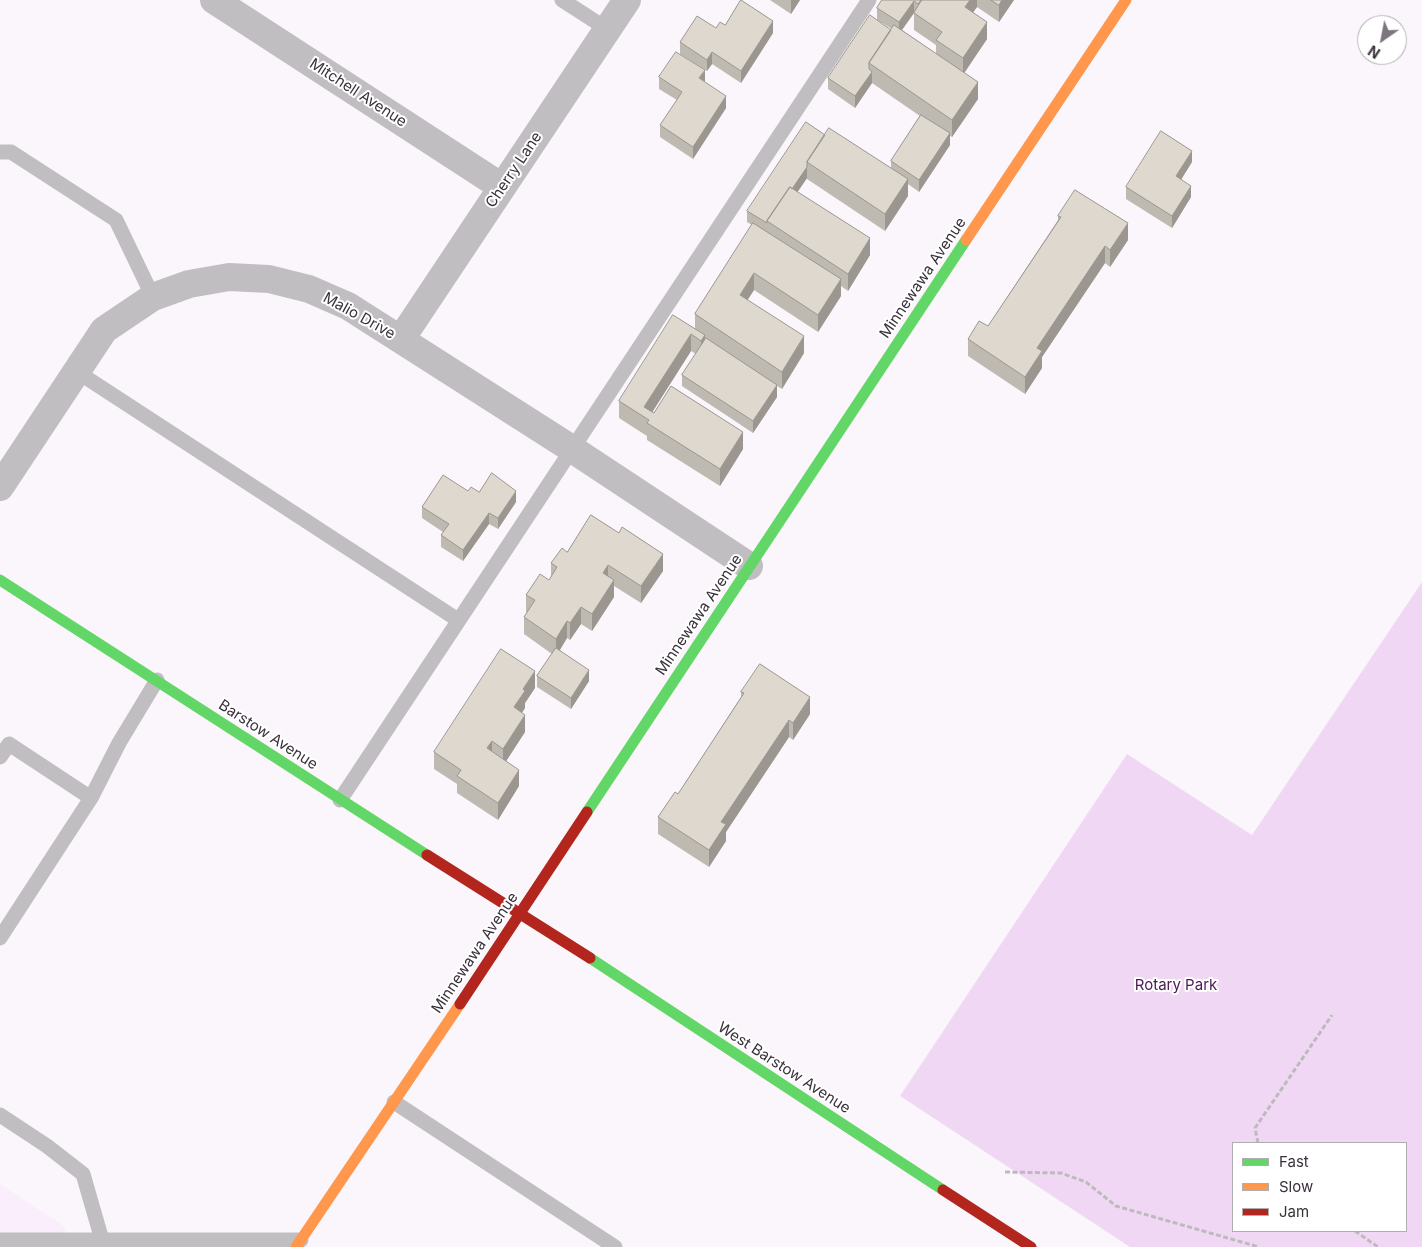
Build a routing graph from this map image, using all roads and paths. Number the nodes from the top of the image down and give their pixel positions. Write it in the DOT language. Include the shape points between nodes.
graph roads {
  1 [pos="214,0"];
  2 [pos="562,0"];
  3 [pos="627,0"];
  4 [pos="868,0"];
  5 [pos="1126,0"];
  6 [pos="607,29"];
  7 [pos="0,152"];
  8 [pos="502,187"];
  9 [pos="153,297"];
  10 [pos="401,339"];
  11 [pos="76,372"];
  12 [pos="572,449"];
  13 [pos="0,487"];
  14 [pos="749,566"];
  15 [pos="0,580"];
  16 [pos="458,620"];
  17 [pos="157,680"];
  18 [pos="0,757"];
  19 [pos="91,798"];
  20 [pos="340,800"];
  21 [pos="520,914"];
  22 [pos="0,938"];
  23 [pos="1332,1015"];
  24 [pos="394,1102"];
  25 [pos="0,1115"];
  26 [pos="1258,1142"];
  27 [pos="1005,1172"];
  28 [pos="1356,1232"];
  29 [pos="0,1240"];
  30 [pos="102,1240"];
  31 [pos="298,1244"];
  32 [pos="614,1247"];
  33 [pos="1031,1247"];
  34 [pos="1259,1247"];
  35 [pos="1378,1247"];
  1 -- 8 [label="street, Mitchell Avenue"];
  2 -- 6 [label="lane"];
  3 -- 6 [label="street, Cherry Lane"];
  4 -- 12 [label="lane"];
  5 -- 14 [label="main road, Minnewawa Avenue"];
  6 -- 8 [label="street, Cherry Lane"];
  7 -- 9 [label="lane" via="10,152 116,220"];
  8 -- 10 [label="street, Cherry Lane"];
  9 -- 10 [label="street, Malio Drive" via="189,284 229,278 269,279 309,288 348,306"];
  9 -- 11 [label="street, Malio Drive" via="104,330"];
  10 -- 12 [label="street, Malio Drive"];
  11 -- 13 [label="street, Malio Drive"];
  11 -- 16 [label="lane"];
  12 -- 14 [label="street, Malio Drive"];
  12 -- 16 [label="lane"];
  14 -- 21 [label="main road, Minnewawa Avenue"];
  15 -- 17 [label="main road, Barstow Avenue"];
  16 -- 20 [label="lane"];
  17 -- 19 [label="lane"];
  17 -- 20 [label="main road, Barstow Avenue"];
  18 -- 19 [label="lane" via="9,744"];
  19 -- 22 [label="lane"];
  20 -- 21 [label="main road, Barstow Avenue"];
  21 -- 24 [label="main road, Minnewawa Avenue"];
  21 -- 33 [label="main road, West Barstow Avenue"];
  23 -- 26 [label="path" via="1255,1128"];
  24 -- 31 [label="main road, Minnewawa Avenue"];
  24 -- 32 [label="lane"];
  25 -- 30 [label="lane" via="83,1174"];
  27 -- 34 [label="path" via="1061,1173 1086,1182 1116,1206"];
  28 -- 35 [label="path"];
  29 -- 30 [label="lane"];
  30 -- 31 [label="lane"];
}
